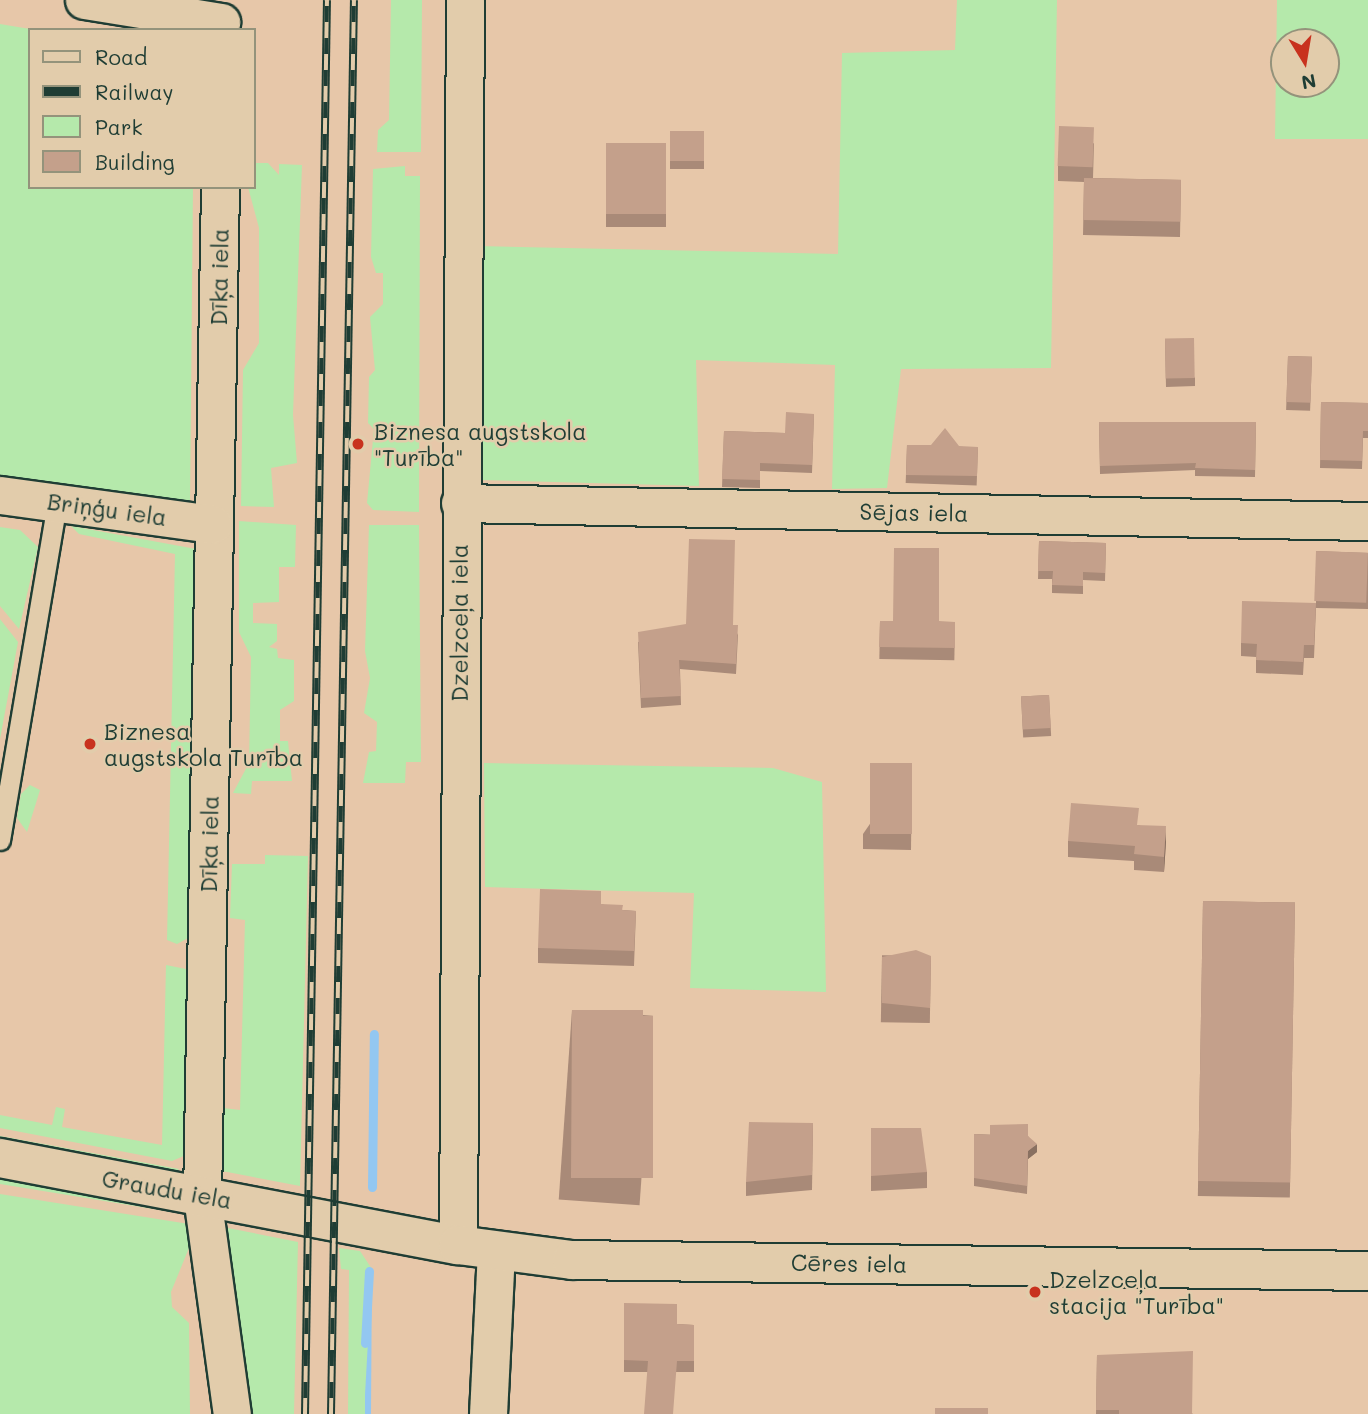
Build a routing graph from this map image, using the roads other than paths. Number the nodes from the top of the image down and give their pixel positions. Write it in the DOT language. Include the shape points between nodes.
graph roads {
  1 [pos="85,0"];
  2 [pos="465,0"];
  3 [pos="221,17"];
  4 [pos="220,189"];
  5 [pos="0,495"];
  6 [pos="57,503"];
  7 [pos="460,503"];
  8 [pos="1368,521"];
  9 [pos="213,524"];
  10 [pos="0,840"];
  11 [pos="0,1158"];
  12 [pos="202,1196"];
  13 [pos="334,1219"];
  14 [pos="458,1245"];
  15 [pos="496,1252"];
  16 [pos="1368,1271"];
  17 [pos="232,1414"];
  18 [pos="488,1414"];
  1 -- 3 [label="street"];
  2 -- 7 [label="street, Dzelzceļa iela"];
  4 -- 9 [label="street, Dīķa iela"];
  5 -- 6 [label="street, Briņģu iela"];
  6 -- 9 [label="street, Briņģu iela"];
  6 -- 10 [label="lane"];
  7 -- 8 [label="street, Sējas iela"];
  7 -- 14 [label="street, Dzelzceļa iela"];
  9 -- 12 [label="street, Dīķa iela"];
  11 -- 12 [label="main road, Graudu iela"];
  12 -- 13 [label="main road, Graudu iela"];
  12 -- 17 [label="street, Dīķa iela"];
  13 -- 14 [label="main road, Cēres iela"];
  14 -- 15 [label="main road, Cēres iela"];
  15 -- 16 [label="main road, Cēres iela" via="572,1260"];
  15 -- 18 [label="street"];
}
